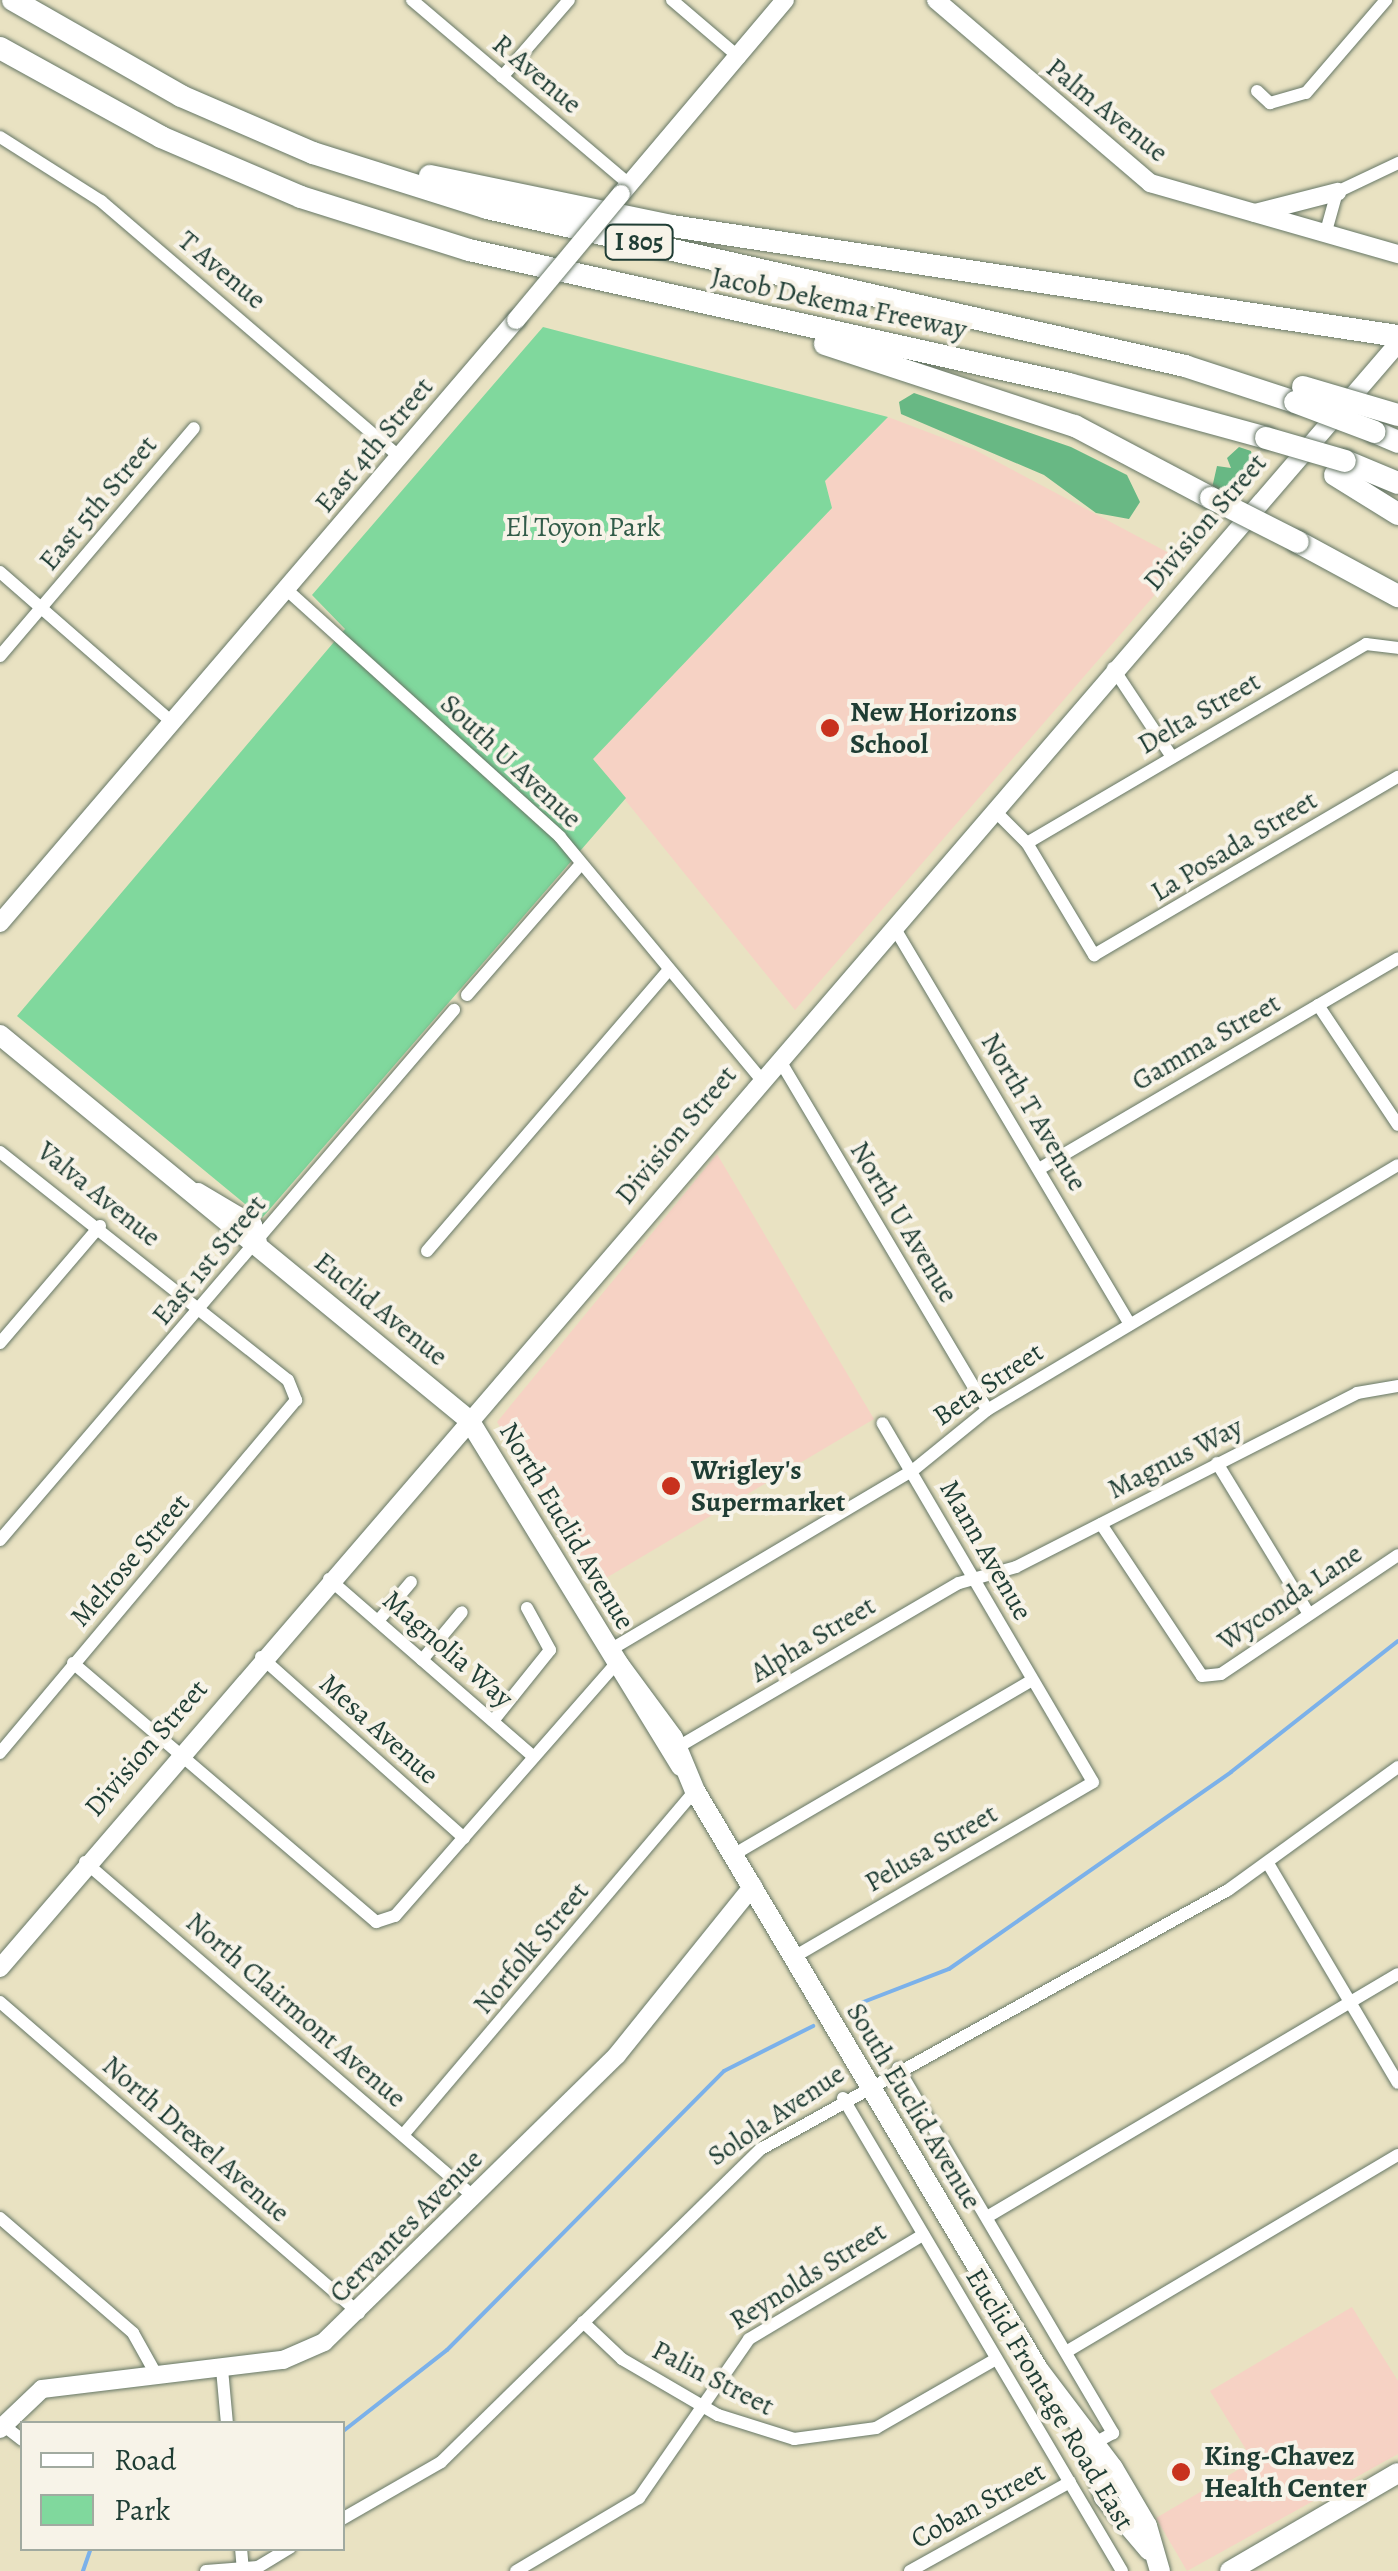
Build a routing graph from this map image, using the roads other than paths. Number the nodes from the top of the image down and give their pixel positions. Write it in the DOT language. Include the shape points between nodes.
graph roads {
  1 [pos="13,0"];
  2 [pos="412,0"];
  3 [pos="568,0"];
  4 [pos="672,0"];
  5 [pos="785,0"];
  6 [pos="936,0"];
  7 [pos="1386,0"];
  8 [pos="0,48"];
  9 [pos="740,58"];
  10 [pos="502,77"];
  11 [pos="1257,91"];
  12 [pos="0,137"];
  13 [pos="325,156"];
  14 [pos="1398,163"];
  15 [pos="626,190"];
  16 [pos="1337,192"];
  17 [pos="1250,214"];
  18 [pos="1325,235"];
  19 [pos="1398,254"];
  20 [pos="708,306"];
  21 [pos="1398,339"];
  22 [pos="1299,395"];
  23 [pos="1398,415"];
  24 [pos="194,428"];
  25 [pos="1398,442"];
  26 [pos="400,457"];
  27 [pos="1340,468"];
  28 [pos="1398,483"];
  29 [pos="1398,514"];
  30 [pos="0,572"];
  31 [pos="287,590"];
  32 [pos="1398,596"];
  33 [pos="42,608"];
  34 [pos="1398,648"];
  35 [pos="0,656"];
  36 [pos="1113,668"];
  37 [pos="173,723"];
  38 [pos="1172,757"];
  39 [pos="1398,776"];
  40 [pos="994,810"];
  41 [pos="1027,844"];
  42 [pos="580,865"];
  43 [pos="0,924"];
  44 [pos="894,927"];
  45 [pos="1398,958"];
  46 [pos="669,970"];
  47 [pos="467,995"];
  48 [pos="1318,1005"];
  49 [pos="454,1010"];
  50 [pos="0,1036"];
  51 [pos="779,1059"];
  52 [pos="760,1078"];
  53 [pos="1398,1125"];
  54 [pos="0,1152"];
  55 [pos="1398,1164"];
  56 [pos="1039,1169"];
  57 [pos="100,1226"];
  58 [pos="257,1242"];
  59 [pos="427,1251"];
  60 [pos="202,1309"];
  61 [pos="1130,1324"];
  62 [pos="0,1343"];
  63 [pos="1398,1386"];
  64 [pos="296,1400"];
  65 [pos="987,1410"];
  66 [pos="469,1420"];
  67 [pos="882,1423"];
  68 [pos="1217,1463"];
  69 [pos="912,1471"];
  70 [pos="1102,1524"];
  71 [pos="0,1540"];
  72 [pos="1398,1555"];
  73 [pos="329,1579"];
  74 [pos="976,1580"];
  75 [pos="411,1582"];
  76 [pos="527,1608"];
  77 [pos="1307,1611"];
  78 [pos="462,1612"];
  79 [pos="378,1621"];
  80 [pos="614,1656"];
  81 [pos="261,1657"];
  82 [pos="422,1660"];
  83 [pos="74,1663"];
  84 [pos="1032,1680"];
  85 [pos="493,1722"];
  86 [pos="179,1752"];
  87 [pos="0,1753"];
  88 [pos="534,1757"];
  89 [pos="680,1757"];
  90 [pos="1398,1767"];
  91 [pos="1094,1782"];
  92 [pos="695,1791"];
  93 [pos="464,1838"];
  94 [pos="733,1855"];
  95 [pos="86,1862"];
  96 [pos="1269,1865"];
  97 [pos="753,1886"];
  98 [pos="794,1957"];
  99 [pos="0,1968"];
  100 [pos="1398,1974"];
  101 [pos="0,2002"];
  102 [pos="1350,2002"];
  103 [pos="898,2068"];
  104 [pos="867,2083"];
  105 [pos="1398,2083"];
  106 [pos="843,2098"];
  107 [pos="403,2136"];
  108 [pos="1398,2155"];
  109 [pos="474,2198"];
  110 [pos="986,2217"];
  111 [pos="0,2218"];
  112 [pos="924,2235"];
  113 [pos="359,2313"];
  114 [pos="582,2322"];
  115 [pos="1066,2352"];
  116 [pos="996,2358"];
  117 [pos="222,2369"];
  118 [pos="156,2376"];
  119 [pos="700,2404"];
  120 [pos="228,2421"];
  121 [pos="1,2427"];
  122 [pos="1089,2446"];
  123 [pos="1398,2473"];
  124 [pos="1070,2482"];
  125 [pos="345,2517"];
  126 [pos="1273,2546"];
  127 [pos="284,2551"];
  128 [pos="243,2570"];
  129 [pos="206,2571"];
  130 [pos="516,2571"];
  131 [pos="910,2571"];
  132 [pos="1122,2571"];
  133 [pos="1160,2571"];
  134 [pos="1230,2571"];
  135 [pos="1250,2571"];
  1 -- 13 [label="highway, Jacob Dekema Freeway / I 805" via="182,96"];
  2 -- 10 [label="street, R Avenue"];
  3 -- 10 [label="street"];
  4 -- 9 [label="street"];
  5 -- 9 [label="street, East 4th Street"];
  6 -- 17 [label="street, Palm Avenue" via="1150,183"];
  7 -- 11 [label="street" via="1306,92 1270,103"];
  8 -- 20 [label="highway, Jacob Dekema Freeway / I 805" via="160,137 300,198 469,250"];
  9 -- 15 [label="street, East 4th Street"];
  10 -- 15 [label="street, R Avenue"];
  12 -- 26 [label="street, T Avenue" via="101,201"];
  13 -- 21 [label="highway" via="672,226"];
  13 -- 22 [label="highway, Jacob Dekema Freeway / I 805" via="486,208"];
  14 -- 16 [label="street"];
  15 -- 26 [label="street, East 4th Street, bridge"];
  16 -- 17 [label="street"];
  16 -- 18 [label="street"];
  17 -- 18 [label="street, Palm Avenue"];
  18 -- 19 [label="street, Palm Avenue"];
  20 -- 27 [label="highway, Jacob Dekema Freeway / I 805, bridge" via="1068,384 1266,438"];
  20 -- 32 [label="highway, bridge" via="1074,426"];
  21 -- 36 [label="street, Division Street"];
  22 -- 23 [label="highway, bridge"];
  22 -- 25 [label="highway, Jacob Dekema Freeway / I 805, bridge"];
  24 -- 33 [label="street, East 5th Street"];
  26 -- 31 [label="street, East 4th Street"];
  27 -- 28 [label="highway"];
  27 -- 29 [label="highway"];
  30 -- 33 [label="street"];
  31 -- 37 [label="street, East 4th Street"];
  31 -- 42 [label="street, South U Avenue" via="489,769"];
  33 -- 35 [label="street, East 5th Street"];
  33 -- 37 [label="street"];
  34 -- 38 [label="street, Delta Street" via="1366,644"];
  36 -- 38 [label="street"];
  36 -- 40 [label="street, Division Street"];
  37 -- 43 [label="street, East 4th Street"];
  38 -- 41 [label="street, Delta Street"];
  39 -- 41 [label="street, La Posada Street" via="1094,956"];
  40 -- 41 [label="street"];
  40 -- 44 [label="street, Division Street"];
  42 -- 46 [label="street, South U Avenue"];
  42 -- 47 [label="street"];
  44 -- 51 [label="street, Division Street"];
  44 -- 56 [label="street, North T Avenue"];
  45 -- 48 [label="street, Gamma Street"];
  46 -- 52 [label="street, South U Avenue"];
  46 -- 59 [label="street"];
  48 -- 53 [label="street"];
  48 -- 56 [label="street, Gamma Street"];
  49 -- 58 [label="street, East 1st Street"];
  50 -- 58 [label="main road, Euclid Avenue" via="192,1190 245,1220"];
  51 -- 52 [label="street, Division Street"];
  51 -- 65 [label="street, North U Avenue"];
  52 -- 66 [label="street, Division Street"];
  54 -- 57 [label="street, Valva Avenue"];
  55 -- 61 [label="street, Beta Street"];
  56 -- 61 [label="street, North T Avenue"];
  57 -- 60 [label="street, Valva Avenue"];
  57 -- 62 [label="street"];
  58 -- 60 [label="street, East 1st Street"];
  58 -- 66 [label="main road, Euclid Avenue"];
  60 -- 64 [label="street, Valva Avenue" via="288,1380"];
  60 -- 71 [label="street, East 1st Street"];
  61 -- 65 [label="street, Beta Street"];
  63 -- 68 [label="street, Magnus Way" via="1356,1393"];
  64 -- 83 [label="street, Melrose Street"];
  65 -- 69 [label="street, Beta Street"];
  66 -- 73 [label="street, Division Street"];
  66 -- 80 [label="main road, North Euclid Avenue"];
  67 -- 69 [label="street, Mann Avenue"];
  68 -- 70 [label="street, Magnus Way"];
  68 -- 77 [label="street"];
  69 -- 74 [label="street, Mann Avenue"];
  69 -- 80 [label="street, Beta Street"];
  70 -- 74 [label="street, Magnus Way"];
  70 -- 77 [label="street, Wyconda Lane" via="1184,1658 1208,1676"];
  72 -- 77 [label="street, Wyconda Lane"];
  73 -- 79 [label="street, Magnolia Way"];
  73 -- 81 [label="street, Division Street"];
  74 -- 84 [label="street, Mann Avenue"];
  74 -- 89 [label="street, Alpha Street"];
  75 -- 79 [label="street"];
  76 -- 85 [label="street" via="550,1650"];
  78 -- 82 [label="street"];
  79 -- 82 [label="street, Magnolia Way"];
  80 -- 88 [label="street, Beta Street"];
  80 -- 89 [label="main road, North Euclid Avenue"];
  81 -- 86 [label="street, Division Street"];
  81 -- 93 [label="street, Mesa Avenue"];
  82 -- 85 [label="street, Magnolia Way"];
  83 -- 86 [label="street"];
  83 -- 87 [label="street, Melrose Street"];
  84 -- 91 [label="street, Mann Avenue"];
  84 -- 94 [label="street"];
  85 -- 88 [label="street, Magnolia Way"];
  86 -- 93 [label="street, Beta Street" via="383,1922"];
  86 -- 95 [label="street, Division Street"];
  88 -- 93 [label="street, Beta Street"];
  89 -- 92 [label="main road, North Euclid Avenue"];
  90 -- 96 [label="street, Solola Avenue" via="1330,1808"];
  91 -- 98 [label="street, Pelusa Street"];
  92 -- 94 [label="main road, South Euclid Avenue"];
  92 -- 107 [label="street, Norfolk Street"];
  94 -- 97 [label="main road, South Euclid Avenue"];
  95 -- 99 [label="street, Division Street"];
  95 -- 107 [label="street, North Clairmont Avenue"];
  96 -- 102 [label="street"];
  96 -- 103 [label="street, Solola Avenue" via="1007,2019"];
  97 -- 98 [label="main road, South Euclid Avenue"];
  97 -- 109 [label="street, Cervantes Avenue" via="617,2056"];
  98 -- 104 [label="main road, South Euclid Avenue"];
  100 -- 102 [label="street"];
  101 -- 113 [label="street, North Drexel Avenue"];
  102 -- 105 [label="street"];
  102 -- 110 [label="street"];
  103 -- 104 [label="street, Solola Avenue"];
  103 -- 110 [label="street"];
  104 -- 106 [label="street, Solola Avenue"];
  104 -- 122 [label="main road, South Euclid Avenue"];
  106 -- 112 [label="street, Euclid Frontage Road East"];
  106 -- 114 [label="street, Solola Avenue" via="724,2177"];
  107 -- 109 [label="street, North Clairmont Avenue"];
  108 -- 115 [label="street"];
  109 -- 113 [label="street, Cervantes Avenue"];
  110 -- 115 [label="street"];
  111 -- 118 [label="street" via="132,2333"];
  112 -- 116 [label="street, Euclid Frontage Road East"];
  112 -- 119 [label="street, Reynolds Street" via="749,2339"];
  113 -- 117 [label="street, Cervantes Avenue" via="301,2354"];
  114 -- 119 [label="street, Palin Street" via="622,2359"];
  114 -- 125 [label="street, Solola Avenue" via="442,2462"];
  115 -- 122 [label="street" via="1112,2433"];
  116 -- 119 [label="street, Palin Street" via="848,2436 761,2435"];
  116 -- 124 [label="street, Euclid Frontage Road East"];
  117 -- 118 [label="street, Cervantes Avenue"];
  117 -- 120 [label="street"];
  118 -- 121 [label="street, Cervantes Avenue" via="42,2389"];
  119 -- 130 [label="street, Reynolds Street" via="639,2498"];
  122 -- 133 [label="main road, South Euclid Avenue" via="1147,2526"];
  123 -- 126 [label="main road"];
  124 -- 131 [label="street, Coban Street"];
  124 -- 132 [label="street, Euclid Frontage Road East"];
  126 -- 134 [label="main road"];
  126 -- 135 [label="main road"];
  127 -- 128 [label="street"];
  128 -- 129 [label="street"];
}
